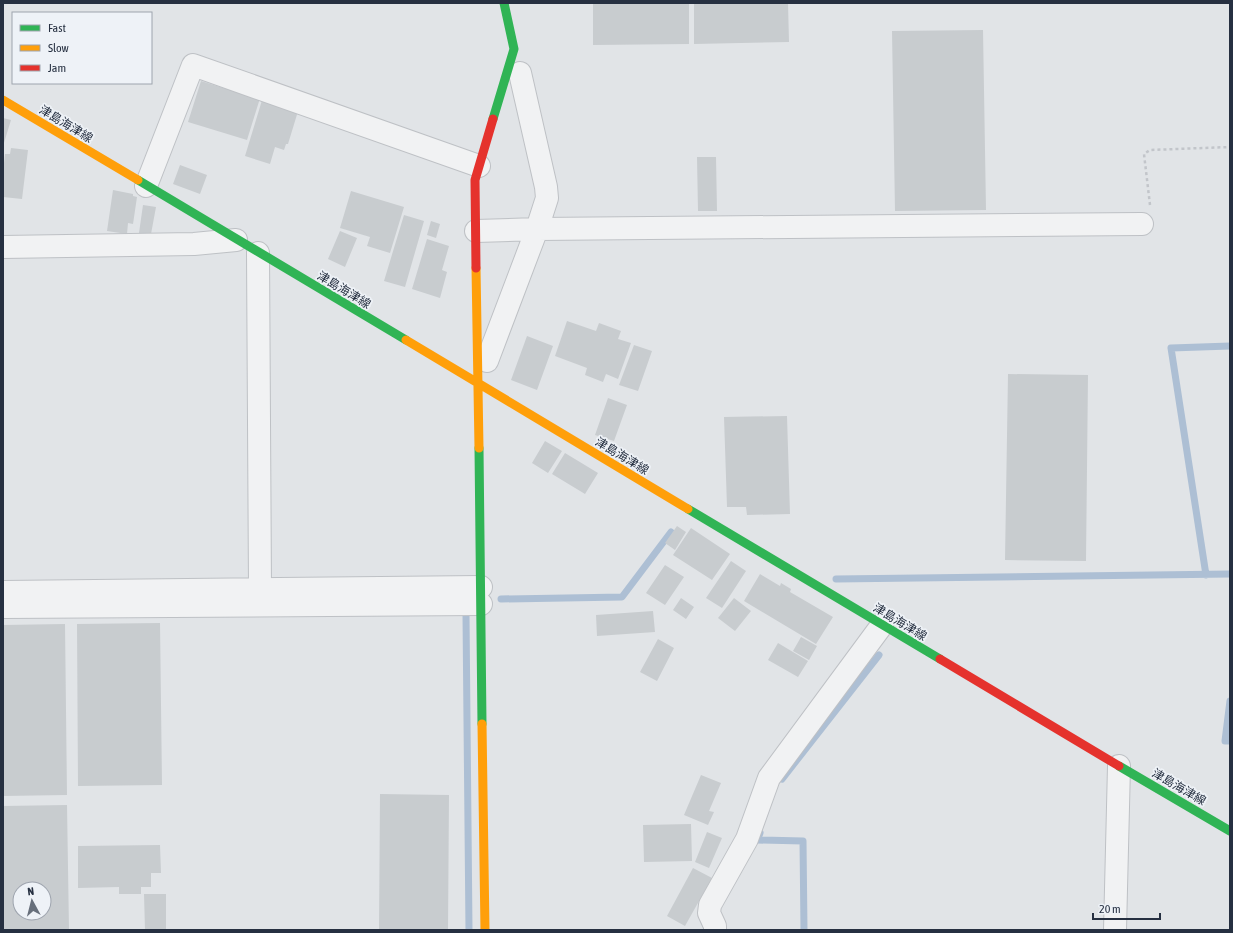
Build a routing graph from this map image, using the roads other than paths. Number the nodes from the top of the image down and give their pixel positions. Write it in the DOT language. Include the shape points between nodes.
graph roads {
  1 [pos="504,3"];
  2 [pos="520,73"];
  3 [pos="3,100"];
  4 [pos="479,166"];
  5 [pos="146,186"];
  6 [pos="1142,224"];
  7 [pos="537,229"];
  8 [pos="476,231"];
  9 [pos="236,240"];
  10 [pos="3,247"];
  11 [pos="258,253"];
  12 [pos="487,361"];
  13 [pos="478,384"];
  14 [pos="260,589"];
  15 [pos="3,592"];
  16 [pos="481,595"];
  17 [pos="3,607"];
  18 [pos="882,625"];
  19 [pos="1119,766"];
  20 [pos="1230,831"];
  21 [pos="485,930"];
  22 [pos="715,930"];
  23 [pos="1115,930"];
  1 -- 4 [label="main road" via="514,49"];
  2 -- 7 [label="street" via="546,187 547,198"];
  3 -- 5 [label="main road, 津島海津線"];
  4 -- 5 [label="street" via="193,65"];
  4 -- 8 [label="main road" via="475,180"];
  5 -- 9 [label="main road, 津島海津線"];
  6 -- 7 [label="street"];
  7 -- 8 [label="street"];
  7 -- 12 [label="street"];
  8 -- 13 [label="main road"];
  9 -- 10 [label="street" via="194,244"];
  9 -- 11 [label="main road, 津島海津線"];
  11 -- 13 [label="main road, 津島海津線"];
  11 -- 14 [label="street"];
  13 -- 16 [label="main road"];
  13 -- 18 [label="main road, 津島海津線"];
  14 -- 15 [label="street"];
  14 -- 16 [label="street"];
  16 -- 17 [label="street"];
  16 -- 21 [label="main road"];
  18 -- 19 [label="main road, 津島海津線"];
  18 -- 22 [label="street" via="769,778 747,839 710,906"];
  19 -- 20 [label="main road, 津島海津線"];
  19 -- 23 [label="street"];
}
